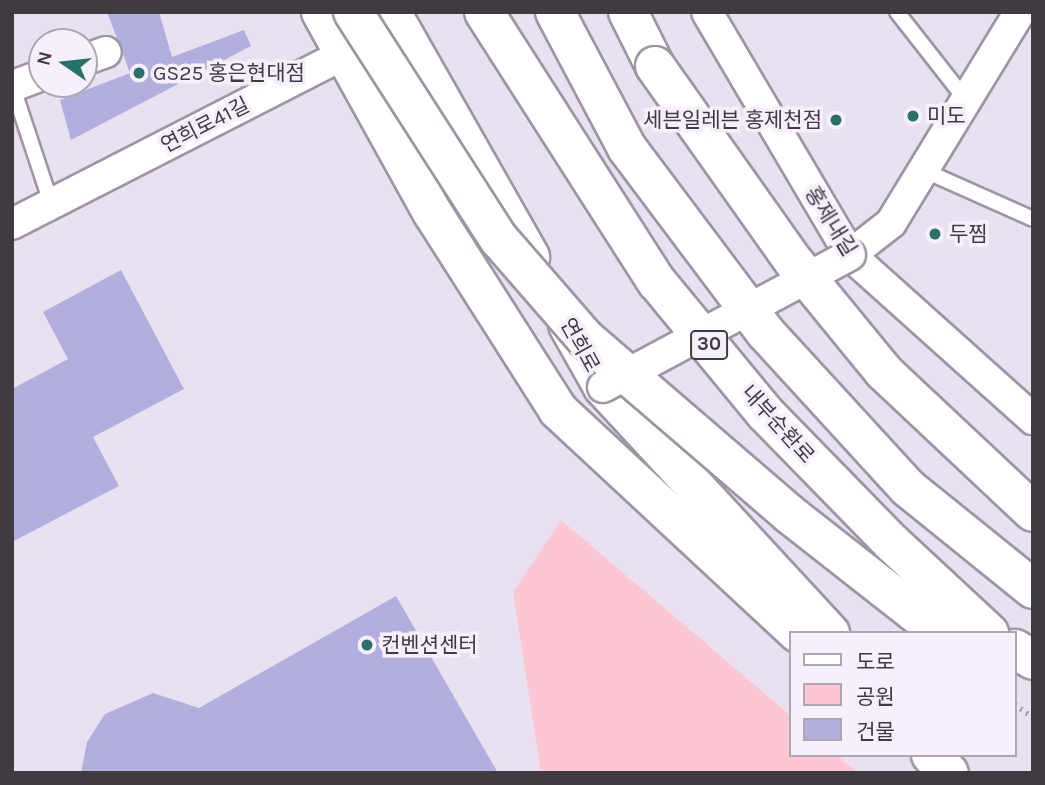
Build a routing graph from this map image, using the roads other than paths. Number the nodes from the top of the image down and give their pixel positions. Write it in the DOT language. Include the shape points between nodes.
graph roads {
  1 [pos="321,12"];
  2 [pos="353,12"];
  3 [pos="485,12"];
  4 [pos="555,12"];
  5 [pos="628,12"];
  6 [pos="707,12"];
  7 [pos="897,12"];
  8 [pos="394,19"];
  9 [pos="1014,24"];
  10 [pos="345,54"];
  11 [pos="12,86"];
  12 [pos="966,100"];
  13 [pos="923,170"];
  14 [pos="51,203"];
  15 [pos="1033,219"];
  16 [pos="12,224"];
  17 [pos="850,255"];
  18 [pos="603,387"];
  19 [pos="1033,419"];
  20 [pos="1033,512"];
  21 [pos="1033,589"];
  22 [pos="796,631"];
  23 [pos="828,631"];
  24 [pos="938,631"];
  25 [pos="987,631"];
  26 [pos="1017,650"];
  27 [pos="1033,660"];
  28 [pos="1017,678"];
  29 [pos="1033,687"];
  30 [pos="932,757"];
  31 [pos="964,757"];
  32 [pos="950,773"];
  33 [pos="981,773"];
  1 -- 10 [label="main road"];
  2 -- 24 [label="main road, bridge" via="499,239 586,339 788,513"];
  3 -- 25 [label="main road, 내부순환로 / 30, bridge" via="657,282 765,413 891,542"];
  4 -- 21 [label="main road, 30, bridge" via="627,148 766,333 908,488"];
  5 -- 20 [label="main road, bridge" via="655,66 803,272 884,372"];
  6 -- 17 [label="street, 홍제내길"];
  7 -- 12 [label="lane"];
  8 -- 10 [label="street, 연희로41길"];
  8 -- 18 [label="main road, 연희로"];
  9 -- 12 [label="street"];
  10 -- 14 [label="street, 연희로41길"];
  10 -- 22 [label="main road" via="432,212 558,410"];
  11 -- 14 [label="lane"];
  12 -- 13 [label="street"];
  13 -- 15 [label="lane"];
  13 -- 17 [label="street" via="891,223"];
  14 -- 16 [label="street, 연희로41길"];
  17 -- 18 [label="street, bridge"];
  17 -- 19 [label="street, 홍제내길"];
  18 -- 23 [label="main road, 연희로"];
  26 -- 27 [label="main road"];
  28 -- 29 [label="main road"];
  30 -- 32 [label="main road"];
  31 -- 33 [label="main road"];
}
